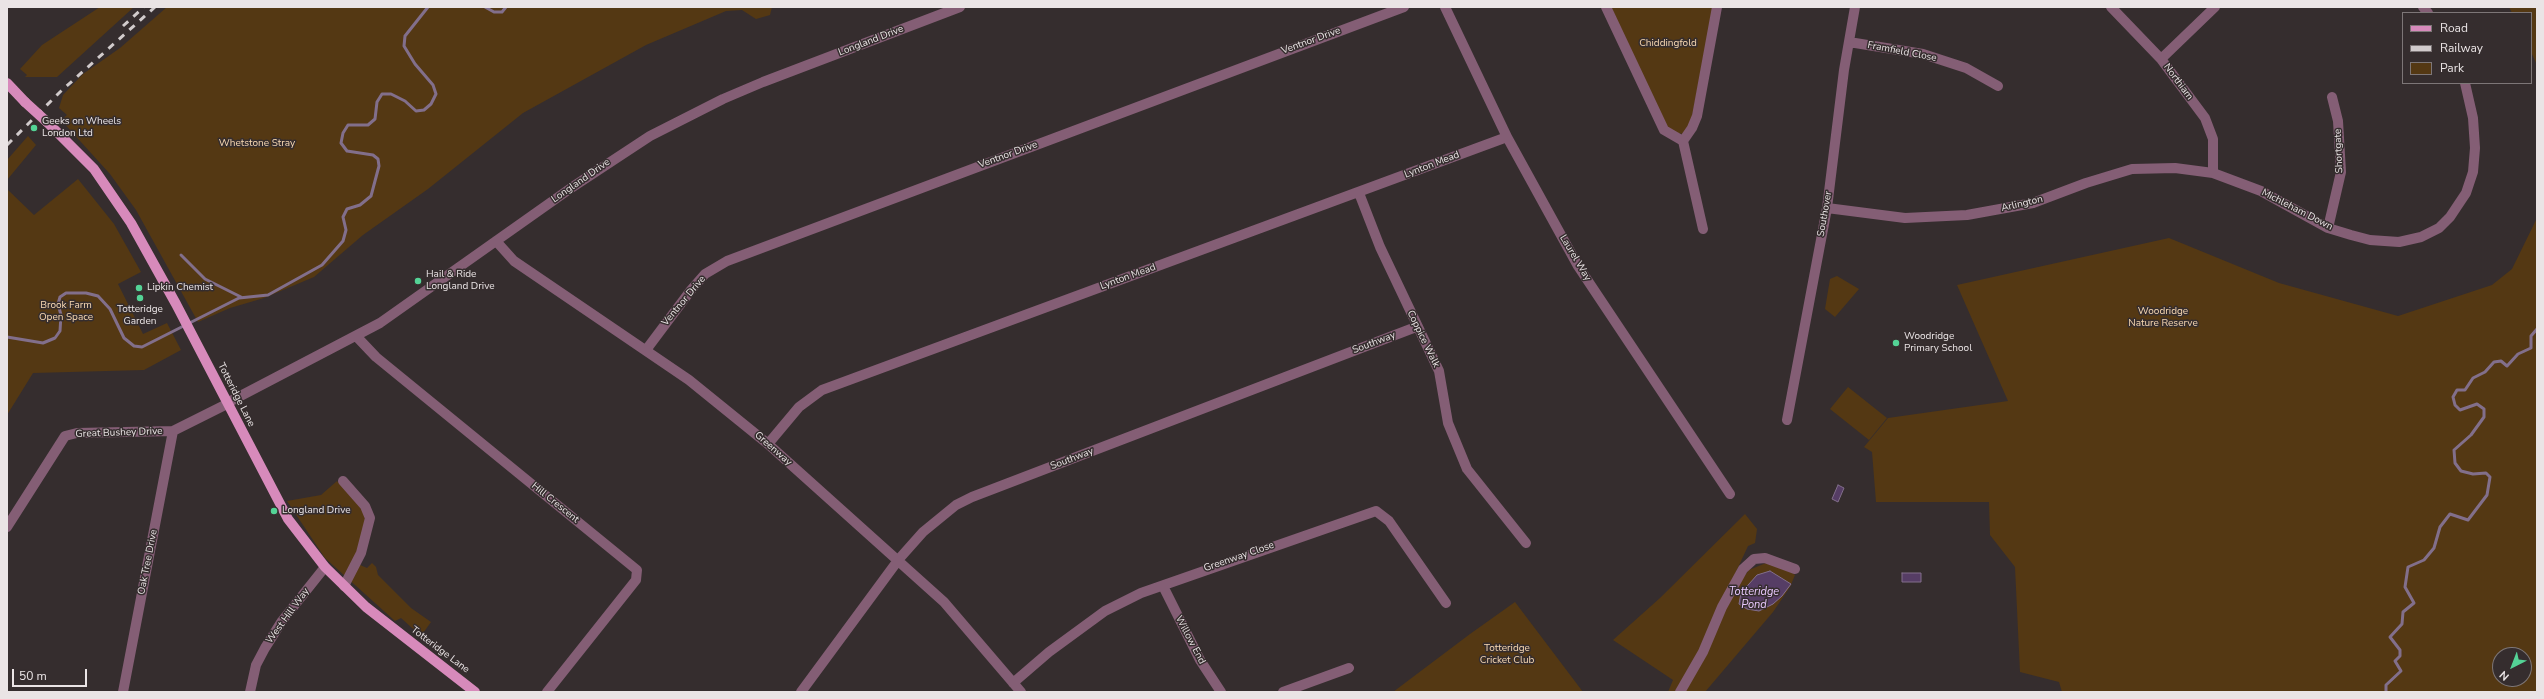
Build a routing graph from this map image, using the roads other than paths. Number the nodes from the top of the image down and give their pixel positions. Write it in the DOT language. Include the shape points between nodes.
graph roads {
  1 [pos="960,7"];
  2 [pos="1404,7"];
  3 [pos="1445,7"];
  4 [pos="1606,7"];
  5 [pos="1718,7"];
  6 [pos="1855,7"];
  7 [pos="2111,7"];
  8 [pos="2215,7"];
  9 [pos="1849,42"];
  10 [pos="2161,59"];
  11 [pos="7,83"];
  12 [pos="2465,84"];
  13 [pos="1998,86"];
  14 [pos="2332,97"];
  15 [pos="1507,136"];
  16 [pos="1683,141"];
  17 [pos="2213,173"];
  18 [pos="1359,193"];
  19 [pos="1827,208"];
  20 [pos="2328,228"];
  21 [pos="1703,229"];
  22 [pos="496,241"];
  23 [pos="1416,327"];
  24 [pos="357,337"];
  25 [pos="646,350"];
  26 [pos="227,404"];
  27 [pos="1787,420"];
  28 [pos="173,431"];
  29 [pos="768,444"];
  30 [pos="343,482"];
  31 [pos="1730,494"];
  32 [pos="7,527"];
  33 [pos="1526,543"];
  34 [pos="899,559"];
  35 [pos="325,567"];
  36 [pos="1795,569"];
  37 [pos="344,586"];
  38 [pos="1163,586"];
  39 [pos="1446,603"];
  40 [pos="1349,668"];
  41 [pos="1013,683"];
  42 [pos="123,692"];
  43 [pos="250,692"];
  44 [pos="475,692"];
  45 [pos="547,692"];
  46 [pos="801,692"];
  47 [pos="1021,692"];
  48 [pos="1221,692"];
  49 [pos="1283,692"];
  50 [pos="1680,692"];
  1 -- 22 [label="street, Longland Drive" via="763,82 694,112 621,153"];
  2 -- 25 [label="street, Ventnor Drive" via="727,261 705,274"];
  3 -- 15 [label="street, Laurel Way"];
  4 -- 16 [label="street" via="1664,130"];
  5 -- 16 [label="street" via="1696,116"];
  6 -- 9 [label="street, Southover"];
  7 -- 10 [label="street, Northiam"];
  8 -- 10 [label="street"];
  9 -- 13 [label="street, Framfield Close" via="1923,54 1966,68"];
  9 -- 19 [label="street, Southover"];
  10 -- 17 [label="street, Northiam" via="2205,118 2213,139"];
  11 -- 26 [label="main road, Totteridge Lane, bridge" via="105,182 176,304"];
  12 -- 20 [label="street, Michleham Down" via="2473,118 2473,172 2466,193 2450,218 2439,228 2421,237 2399,242 2370,240"];
  14 -- 20 [label="street, Shortgate" via="2338,121 2342,172"];
  15 -- 18 [label="street, Lynton Mead"];
  15 -- 31 [label="street, Laurel Way" via="1578,266"];
  16 -- 21 [label="street"];
  17 -- 19 [label="street, Arlington" via="2175,168 2132,169 2033,203 1968,216 1904,218"];
  17 -- 20 [label="street, Michleham Down" via="2261,191"];
  18 -- 23 [label="street, Coppice Walk"];
  18 -- 29 [label="street, Lynton Mead" via="822,390 799,407"];
  19 -- 27 [label="street, Southover"];
  22 -- 24 [label="street, Longland Drive"];
  22 -- 25 [label="street, Greenway" via="514,261"];
  23 -- 33 [label="street, Coppice Walk" via="1439,371 1448,423 1467,469"];
  23 -- 34 [label="street, Southway" via="972,496 956,505 923,532"];
  24 -- 26 [label="street, Longland Drive"];
  24 -- 45 [label="street, Hill Crescent" via="376,357 637,570 636,580"];
  25 -- 29 [label="street, Greenway" via="718,402"];
  26 -- 28 [label="street, Great Bushey Drive"];
  26 -- 35 [label="main road, Totteridge Lane" via="288,519"];
  28 -- 32 [label="street, Great Bushey Drive" via="77,433 65,436"];
  28 -- 42 [label="street, Oak Tree Drive"];
  29 -- 34 [label="street, Greenway"];
  30 -- 37 [label="street" via="365,506 370,518 361,553"];
  34 -- 41 [label="street, Greenway" via="944,602"];
  34 -- 46 [label="street, Southway"];
  35 -- 37 [label="main road, Totteridge Lane"];
  35 -- 43 [label="street, West Hill Way" via="282,621 265,648 256,665"];
  36 -- 50 [label="street" via="1765,558 1754,559 1743,569 1722,607 1703,652"];
  37 -- 44 [label="main road, Totteridge Lane" via="386,624"];
  38 -- 39 [label="street, Greenway Close" via="1376,511 1389,521"];
  38 -- 41 [label="street, Greenway Close" via="1141,593 1105,611 1049,652"];
  38 -- 48 [label="street, Willow End" via="1200,660"];
  40 -- 49 [label="street"];
  41 -- 47 [label="street, Greenway"];
}
